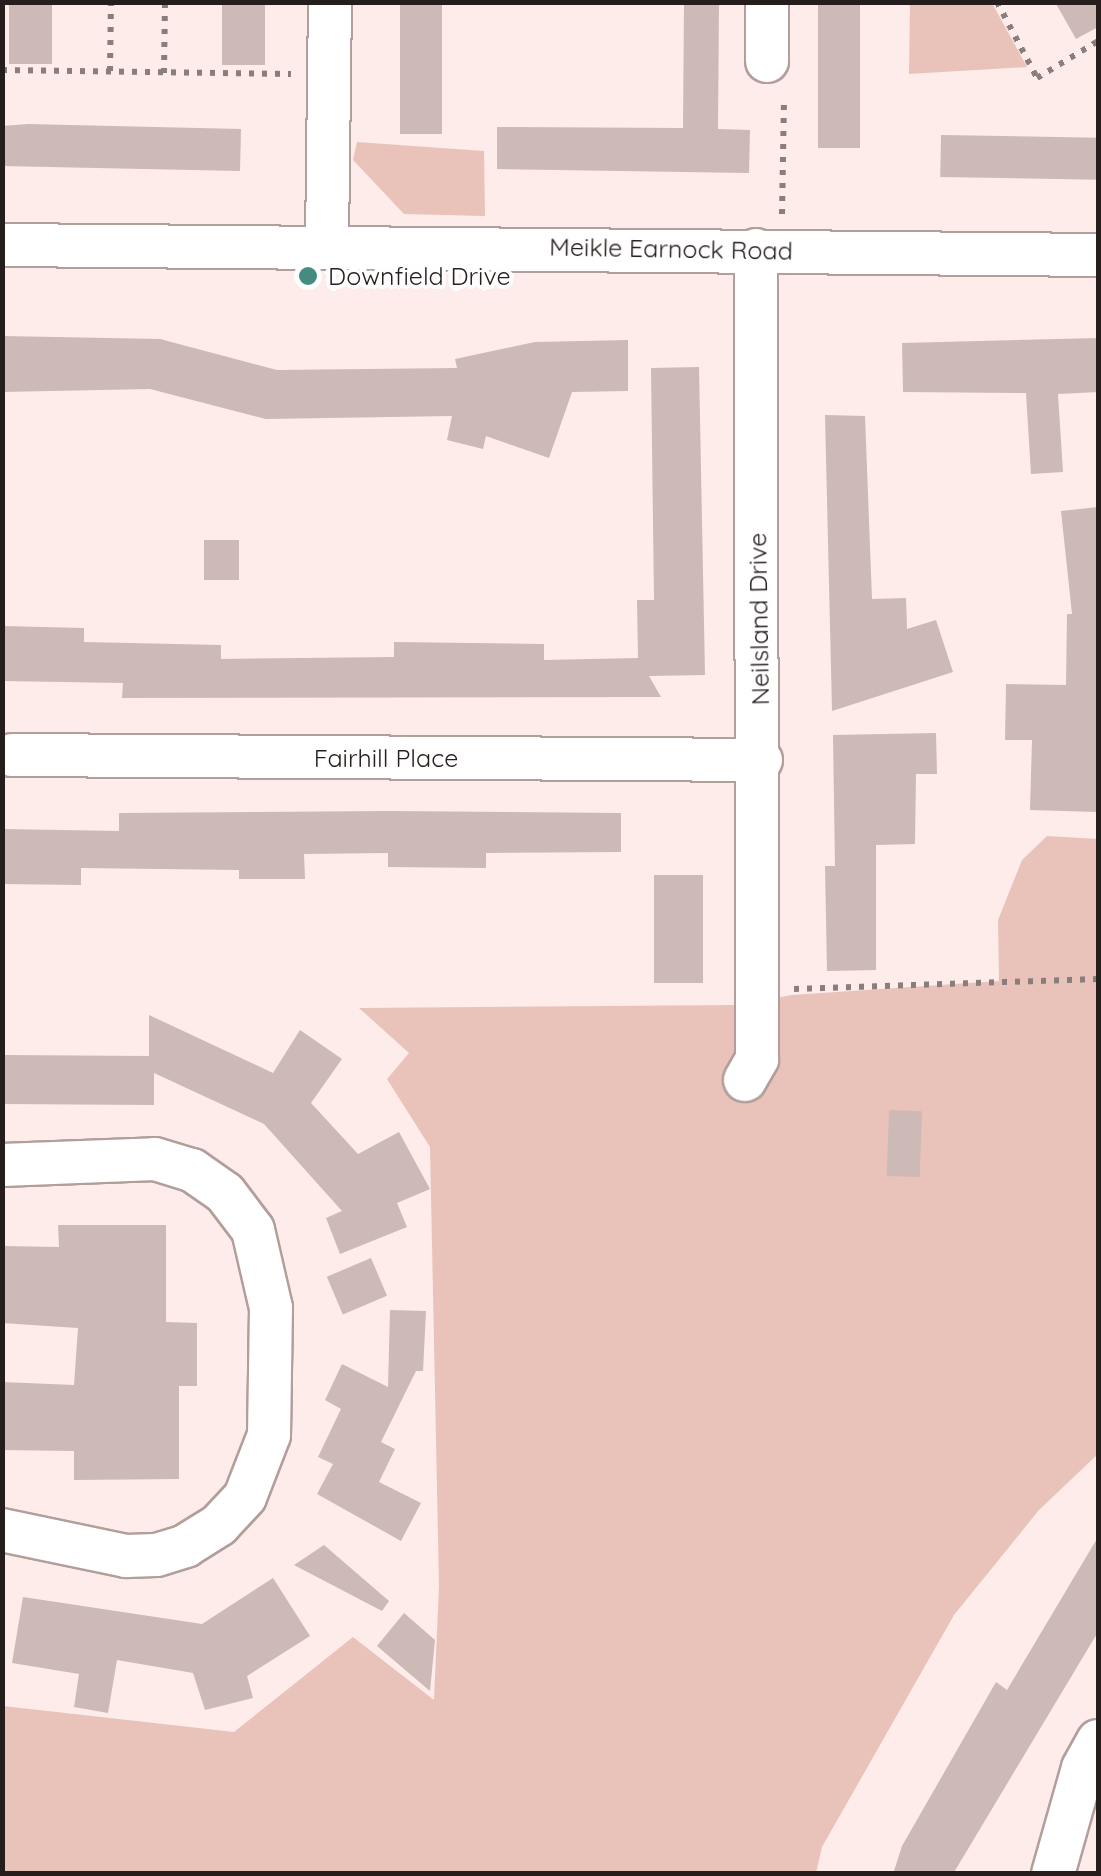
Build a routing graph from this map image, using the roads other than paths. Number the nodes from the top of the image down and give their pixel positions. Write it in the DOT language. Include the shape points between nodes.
graph roads {
  1 [pos="330,2"];
  2 [pos="767,2"];
  3 [pos="767,61"];
  4 [pos="327,244"];
  5 [pos="2,245"];
  6 [pos="769,250"];
  7 [pos="1098,255"];
  8 [pos="12,755"];
  9 [pos="761,760"];
  10 [pos="746,1080"];
  11 [pos="2,1165"];
  12 [pos="2,1530"];
  13 [pos="1098,1742"];
  14 [pos="1053,1874"];
  1 -- 4 [label="street"];
  2 -- 3 [label="street"];
  4 -- 5 [label="street, Meikle Earnock Road"];
  4 -- 6 [label="street, Meikle Earnock Road"];
  6 -- 7 [label="street, Meikle Earnock Road"];
  6 -- 9 [label="street, Neilsland Drive"];
  8 -- 9 [label="street, Fairhill Place"];
  9 -- 10 [label="street, Neilsland Drive" via="757,1058"];
  11 -- 12 [label="street" via="155,1160 192,1170 225,1193 253,1230 271,1308 269,1435 245,1497 219,1525 186,1546 126,1556"];
  13 -- 14 [label="street" via="1083,1768"];
}
